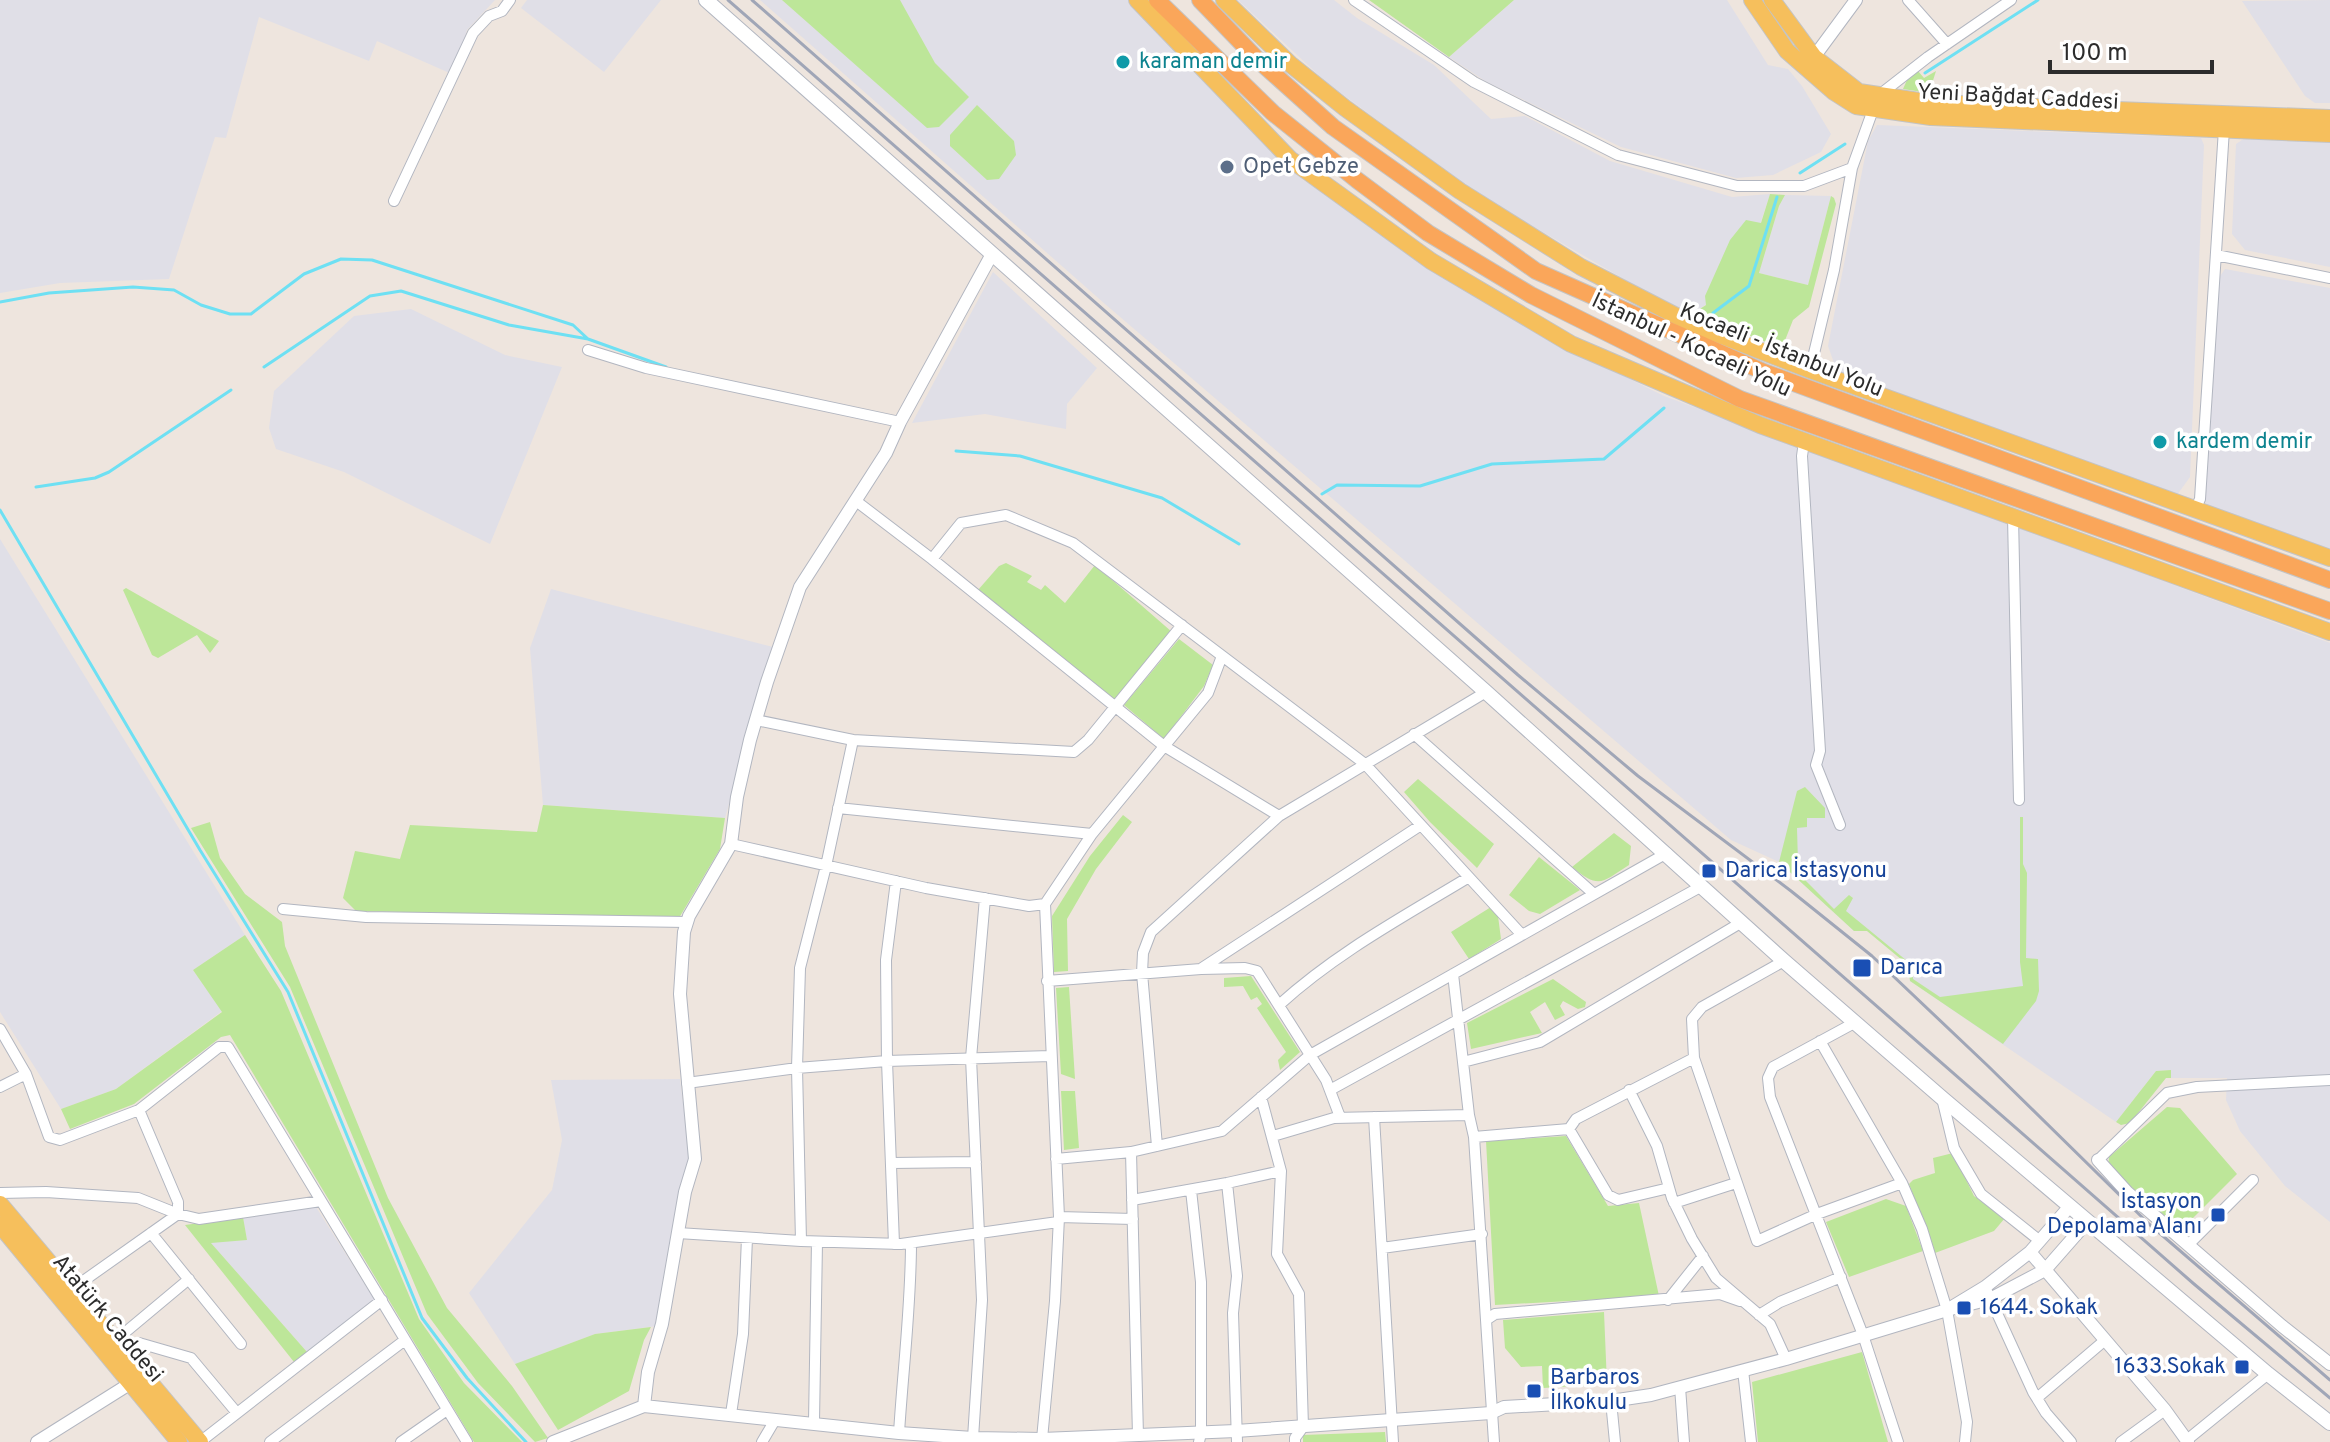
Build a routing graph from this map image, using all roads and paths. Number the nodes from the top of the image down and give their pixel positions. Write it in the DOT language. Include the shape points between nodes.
graph roads {
  1 [pos="510,0"];
  2 [pos="706,0"];
  3 [pos="1137,0"];
  4 [pos="1157,0"];
  5 [pos="1200,0"];
  6 [pos="1224,0"];
  7 [pos="1354,0"];
  8 [pos="1752,0"];
  9 [pos="1772,0"];
  10 [pos="1856,0"];
  11 [pos="1908,0"];
  12 [pos="2011,0"];
  13 [pos="1947,44"];
  14 [pos="1814,57"];
  15 [pos="1876,102"];
  16 [pos="2330,118"];
  17 [pos="2224,129"];
  18 [pos="2330,134"];
  19 [pos="1852,168"];
  20 [pos="394,201"];
  21 [pos="992,254"];
  22 [pos="2216,255"];
  23 [pos="2330,278"];
  24 [pos="588,350"];
  25 [pos="1810,370"];
  26 [pos="900,422"];
  27 [pos="1804,442"];
  28 [pos="856,501"];
  29 [pos="2195,510"];
  30 [pos="2013,517"];
  31 [pos="2330,558"];
  32 [pos="932,559"];
  33 [pos="2330,580"];
  34 [pos="2330,611"];
  35 [pos="1182,625"];
  36 [pos="2330,632"];
  37 [pos="1222,656"];
  38 [pos="1486,692"];
  39 [pos="1115,707"];
  40 [pos="756,720"];
  41 [pos="1414,734"];
  42 [pos="853,740"];
  43 [pos="1164,746"];
  44 [pos="1365,764"];
  45 [pos="2019,800"];
  46 [pos="838,808"];
  47 [pos="1279,816"];
  48 [pos="1421,825"];
  49 [pos="1840,825"];
  50 [pos="1092,834"];
  51 [pos="731,844"];
  52 [pos="1667,853"];
  53 [pos="826,866"];
  54 [pos="1469,877"];
  55 [pos="896,881"];
  56 [pos="1702,886"];
  57 [pos="1594,894"];
  58 [pos="985,898"];
  59 [pos="1045,904"];
  60 [pos="283,909"];
  61 [pos="687,922"];
  62 [pos="1742,922"];
  63 [pos="1522,935"];
  64 [pos="1784,961"];
  65 [pos="1201,969"];
  66 [pos="1142,973"];
  67 [pos="1453,974"];
  68 [pos="1047,981"];
  69 [pos="1279,1005"];
  70 [pos="1458,1019"];
  71 [pos="1856,1022"];
  72 [pos="0,1029"];
  73 [pos="1820,1041"];
  74 [pos="1310,1055"];
  75 [pos="1051,1056"];
  76 [pos="971,1058"];
  77 [pos="1694,1058"];
  78 [pos="887,1061"];
  79 [pos="1463,1062"];
  80 [pos="797,1068"];
  81 [pos="26,1074"];
  82 [pos="2330,1080"];
  83 [pos="687,1083"];
  84 [pos="0,1087"];
  85 [pos="1330,1090"];
  86 [pos="1629,1090"];
  87 [pos="1261,1097"];
  88 [pos="1942,1098"];
  89 [pos="139,1110"];
  90 [pos="1469,1115"];
  91 [pos="1340,1117"];
  92 [pos="1374,1117"];
  93 [pos="1569,1129"];
  94 [pos="1273,1136"];
  95 [pos="1474,1137"];
  96 [pos="1157,1146"];
  97 [pos="1131,1152"];
  98 [pos="1056,1159"];
  99 [pos="2098,1160"];
  100 [pos="976,1162"];
  101 [pos="891,1163"];
  102 [pos="1281,1171"];
  103 [pos="2253,1180"];
  104 [pos="1227,1183"];
  105 [pos="1736,1183"];
  106 [pos="1902,1183"];
  107 [pos="1669,1188"];
  108 [pos="1191,1190"];
  109 [pos="0,1193"];
  110 [pos="1132,1200"];
  111 [pos="321,1201"];
  112 [pos="1674,1203"];
  113 [pos="0,1204"];
  114 [pos="2070,1206"];
  115 [pos="178,1214"];
  116 [pos="1817,1214"];
  117 [pos="1058,1219"];
  118 [pos="1133,1219"];
  119 [pos="2088,1221"];
  120 [pos="0,1225"];
  121 [pos="151,1233"];
  122 [pos="678,1233"];
  123 [pos="1482,1234"];
  124 [pos="979,1235"];
  125 [pos="747,1238"];
  126 [pos="801,1241"];
  127 [pos="2040,1241"];
  128 [pos="817,1242"];
  129 [pos="911,1243"];
  130 [pos="894,1244"];
  131 [pos="2189,1244"];
  132 [pos="1382,1248"];
  133 [pos="2030,1252"];
  134 [pos="1703,1256"];
  135 [pos="2045,1270"];
  136 [pos="1841,1277"];
  137 [pos="189,1279"];
  138 [pos="72,1289"];
  139 [pos="1988,1293"];
  140 [pos="382,1300"];
  141 [pos="1668,1300"];
  142 [pos="1746,1303"];
  143 [pos="1947,1310"];
  144 [pos="1759,1315"];
  145 [pos="1486,1320"];
  146 [pos="1863,1335"];
  147 [pos="405,1340"];
  148 [pos="2104,1341"];
  149 [pos="241,1344"];
  150 [pos="122,1346"];
  151 [pos="1786,1359"];
  152 [pos="2330,1364"];
  153 [pos="1743,1370"];
  154 [pos="2268,1374"];
  155 [pos="131,1383"];
  156 [pos="1680,1387"];
  157 [pos="2037,1398"];
  158 [pos="1611,1401"];
  159 [pos="644,1406"];
  160 [pos="447,1410"];
  161 [pos="2165,1410"];
  162 [pos="237,1413"];
  163 [pos="1491,1413"];
  164 [pos="731,1414"];
  165 [pos="775,1420"];
  166 [pos="1392,1421"];
  167 [pos="814,1422"];
  168 [pos="2330,1423"];
  169 [pos="1303,1427"];
  170 [pos="899,1433"];
  171 [pos="1138,1436"];
  172 [pos="1236,1437"];
  173 [pos="1200,1438"];
  174 [pos="1042,1439"];
  175 [pos="1096,1439"];
  176 [pos="972,1440"];
  177 [pos="555,1441"];
  178 [pos="2188,1441"];
  179 [pos="37,1442"];
  180 [pos="179,1442"];
  181 [pos="200,1442"];
  182 [pos="270,1442"];
  183 [pos="401,1442"];
  184 [pos="467,1442"];
  185 [pos="762,1442"];
  186 [pos="1295,1442"];
  187 [pos="1393,1442"];
  188 [pos="1494,1442"];
  189 [pos="1615,1442"];
  190 [pos="1684,1442"];
  191 [pos="1751,1442"];
  192 [pos="1898,1442"];
  193 [pos="1965,1442"];
  194 [pos="2071,1442"];
  195 [pos="2121,1442"];
  1 -- 20 [label="street" via="473,33"];
  2 -- 21 [label="main road"];
  3 -- 27 [label="main road" via="1290,159 1431,261 1571,344"];
  4 -- 34 [label="highway, İstanbul - Kocaeli Yolu" via="1273,113 1357,180 1428,233 1531,295 1740,399"];
  5 -- 33 [label="highway, Kocaeli - İstanbul Yolu" via="1333,127 1536,271 1764,372"];
  6 -- 25 [label="main road" via="1290,64 1460,191 1581,267 1694,325"];
  7 -- 19 [label="street" via="1474,82 1618,155 1737,186 1804,186"];
  8 -- 15 [label="main road, Yeni Bağdat Caddesi" via="1787,51 1834,92 1856,106"];
  9 -- 14 [label="main road, Yeni Bağdat Caddesi"];
  10 -- 14 [label="street"];
  11 -- 13 [label="street"];
  12 -- 13 [label="street"];
  13 -- 15 [label="street"];
  14 -- 15 [label="main road, Yeni Bağdat Caddesi"];
  15 -- 16 [label="main road, Yeni Bağdat Caddesi"];
  15 -- 17 [label="main road, Yeni Bağdat Caddesi" via="1931,117"];
  15 -- 19 [label="street"];
  17 -- 18 [label="main road, Yeni Bağdat Caddesi"];
  17 -- 22 [label="street"];
  19 -- 25 [label="street"];
  21 -- 26 [label="street"];
  21 -- 38 [label="main road"];
  22 -- 23 [label="street"];
  22 -- 29 [label="street" via="2200,499"];
  24 -- 26 [label="street" via="646,368"];
  25 -- 29 [label="main road"];
  26 -- 28 [label="street"];
  27 -- 30 [label="main road"];
  27 -- 49 [label="street" via="1820,751 1816,765"];
  28 -- 32 [label="street"];
  28 -- 40 [label="street" via="800,587"];
  29 -- 31 [label="main road"];
  30 -- 36 [label="main road"];
  30 -- 45 [label="street"];
  32 -- 35 [label="street" via="961,523 1006,515 1073,543"];
  32 -- 39 [label="street"];
  35 -- 37 [label="street"];
  35 -- 39 [label="street"];
  37 -- 43 [label="street" via="1208,693"];
  37 -- 44 [label="street"];
  38 -- 41 [label="street"];
  38 -- 52 [label="main road"];
  39 -- 42 [label="street" via="1074,752"];
  39 -- 43 [label="street"];
  40 -- 42 [label="street"];
  40 -- 51 [label="street"];
  41 -- 44 [label="street"];
  41 -- 57 [label="street"];
  42 -- 46 [label="street"];
  43 -- 47 [label="street"];
  43 -- 50 [label="street"];
  44 -- 47 [label="street"];
  44 -- 48 [label="street"];
  46 -- 50 [label="street"];
  46 -- 53 [label="street"];
  47 -- 66 [label="street" via="1151,932"];
  48 -- 54 [label="street"];
  48 -- 65 [label="street"];
  50 -- 59 [label="street"];
  51 -- 53 [label="street"];
  51 -- 61 [label="street"];
  52 -- 56 [label="main road"];
  52 -- 57 [label="street"];
  53 -- 55 [label="street"];
  53 -- 80 [label="street" via="800,968"];
  54 -- 63 [label="street"];
  54 -- 69 [label="street" via="1343,953"];
  55 -- 58 [label="street"];
  55 -- 78 [label="street" via="886,960"];
  56 -- 62 [label="main road"];
  56 -- 70 [label="street"];
  57 -- 63 [label="street"];
  58 -- 59 [label="street"];
  58 -- 76 [label="street"];
  59 -- 68 [label="street"];
  60 -- 61 [label="street" via="366,917"];
  61 -- 83 [label="street" via="680,994"];
  62 -- 64 [label="main road"];
  62 -- 79 [label="street" via="1540,1042"];
  63 -- 67 [label="street"];
  64 -- 71 [label="main road"];
  64 -- 77 [label="street" via="1702,1007 1692,1019"];
  65 -- 66 [label="street"];
  65 -- 69 [label="street" via="1257,971"];
  66 -- 68 [label="street"];
  66 -- 96 [label="street"];
  67 -- 70 [label="street"];
  67 -- 74 [label="street"];
  68 -- 75 [label="street"];
  69 -- 74 [label="street"];
  70 -- 79 [label="street"];
  70 -- 85 [label="street"];
  71 -- 73 [label="street"];
  71 -- 88 [label="main road"];
  72 -- 81 [label="street"];
  73 -- 106 [label="street"];
  73 -- 116 [label="street" via="1773,1067 1768,1078 1770,1097"];
  74 -- 85 [label="street"];
  74 -- 87 [label="street"];
  75 -- 76 [label="street"];
  75 -- 98 [label="street"];
  76 -- 78 [label="street"];
  76 -- 100 [label="street"];
  77 -- 86 [label="street"];
  77 -- 105 [label="street"];
  78 -- 80 [label="street"];
  78 -- 101 [label="street"];
  79 -- 90 [label="street"];
  80 -- 83 [label="street"];
  80 -- 126 [label="street"];
  81 -- 84 [label="street"];
  81 -- 89 [label="street" via="49,1137 60,1140"];
  82 -- 99 [label="street" via="2167,1093"];
  83 -- 122 [label="street" via="695,1159"];
  85 -- 91 [label="street"];
  86 -- 93 [label="street" via="1576,1119"];
  86 -- 107 [label="street" via="1657,1146"];
  87 -- 94 [label="street"];
  87 -- 96 [label="street" via="1222,1131"];
  88 -- 114 [label="main road"];
  88 -- 127 [label="street" via="1954,1148 1981,1194"];
  89 -- 111 [label="street" via="219,1047 228,1047"];
  89 -- 115 [label="street" via="178,1202"];
  90 -- 92 [label="street"];
  90 -- 95 [label="street"];
  91 -- 92 [label="street"];
  91 -- 94 [label="street"];
  92 -- 132 [label="street"];
  93 -- 95 [label="street"];
  93 -- 107 [label="street" via="1608,1195 1618,1200"];
  94 -- 102 [label="street"];
  95 -- 123 [label="street"];
  96 -- 97 [label="street"];
  97 -- 98 [label="street"];
  97 -- 110 [label="street"];
  98 -- 117 [label="street"];
  99 -- 131 [label="street"];
  100 -- 101 [label="street"];
  100 -- 124 [label="street"];
  101 -- 130 [label="street"];
  102 -- 104 [label="street"];
  102 -- 169 [label="street" via="1277,1254 1299,1294"];
  103 -- 131 [label="street"];
  104 -- 108 [label="street"];
  104 -- 172 [label="street" via="1237,1276"];
  105 -- 112 [label="street"];
  105 -- 116 [label="street" via="1757,1241"];
  106 -- 116 [label="street"];
  106 -- 143 [label="street"];
  107 -- 112 [label="street"];
  108 -- 110 [label="street"];
  108 -- 173 [label="street" via="1201,1282"];
  109 -- 115 [label="street" via="117,1195"];
  110 -- 118 [label="street"];
  111 -- 115 [label="street" via="199,1219"];
  111 -- 140 [label="street"];
  112 -- 134 [label="street"];
  113 -- 138 [label="main road"];
  114 -- 119 [label="main road"];
  114 -- 127 [label="street"];
  115 -- 121 [label="street"];
  116 -- 136 [label="street"];
  117 -- 118 [label="street"];
  117 -- 124 [label="street"];
  117 -- 174 [label="street"];
  118 -- 171 [label="street"];
  119 -- 135 [label="street"];
  119 -- 154 [label="main road"];
  120 -- 155 [label="main road, Atatürk Caddesi"];
  121 -- 137 [label="street"];
  121 -- 138 [label="street"];
  122 -- 125 [label="street"];
  122 -- 159 [label="street"];
  123 -- 132 [label="street"];
  123 -- 145 [label="street"];
  124 -- 129 [label="street"];
  124 -- 176 [label="street" via="982,1300"];
  125 -- 126 [label="street"];
  125 -- 164 [label="street" via="743,1334"];
  126 -- 128 [label="street"];
  127 -- 133 [label="street"];
  128 -- 130 [label="street"];
  128 -- 167 [label="street"];
  129 -- 130 [label="street"];
  129 -- 170 [label="street"];
  131 -- 152 [label="street"];
  132 -- 166 [label="street"];
  133 -- 135 [label="street"];
  133 -- 139 [label="street"];
  134 -- 141 [label="street"];
  134 -- 142 [label="street" via="1716,1278"];
  135 -- 139 [label="street"];
  135 -- 148 [label="street"];
  136 -- 144 [label="street"];
  136 -- 146 [label="street"];
  137 -- 149 [label="street"];
  137 -- 150 [label="street"];
  138 -- 150 [label="main road"];
  139 -- 143 [label="street"];
  139 -- 157 [label="street"];
  140 -- 147 [label="street"];
  140 -- 162 [label="street"];
  141 -- 142 [label="street" via="1720,1294"];
  141 -- 145 [label="street" via="1495,1314"];
  142 -- 144 [label="street"];
  143 -- 146 [label="street"];
  143 -- 193 [label="street" via="1967,1422"];
  144 -- 151 [label="street" via="1770,1324"];
  145 -- 163 [label="street"];
  146 -- 151 [label="street"];
  146 -- 192 [label="street"];
  147 -- 160 [label="street"];
  147 -- 182 [label="street"];
  148 -- 157 [label="street"];
  148 -- 161 [label="street"];
  150 -- 162 [label="street" via="139,1343 191,1358"];
  150 -- 181 [label="main road"];
  151 -- 153 [label="street"];
  153 -- 156 [label="street"];
  153 -- 191 [label="street"];
  154 -- 168 [label="main road"];
  154 -- 178 [label="street"];
  155 -- 179 [label="street"];
  155 -- 180 [label="main road, Atatürk Caddesi"];
  156 -- 158 [label="street"];
  156 -- 190 [label="street"];
  157 -- 194 [label="street"];
  158 -- 163 [label="street" via="1504,1407"];
  158 -- 189 [label="street"];
  159 -- 164 [label="street"];
  159 -- 177 [label="street"];
  160 -- 183 [label="street"];
  160 -- 184 [label="street"];
  161 -- 178 [label="street"];
  161 -- 195 [label="street"];
  162 -- 181 [label="street"];
  163 -- 166 [label="street"];
  163 -- 188 [label="street"];
  164 -- 165 [label="street"];
  165 -- 167 [label="street"];
  165 -- 185 [label="street"];
  166 -- 169 [label="street"];
  166 -- 187 [label="street"];
  167 -- 170 [label="street"];
  169 -- 172 [label="street"];
  169 -- 186 [label="street"];
  170 -- 176 [label="street"];
  171 -- 173 [label="street"];
  171 -- 175 [label="street"];
  172 -- 173 [label="street"];
  174 -- 175 [label="street"];
  174 -- 176 [label="street"];
}
